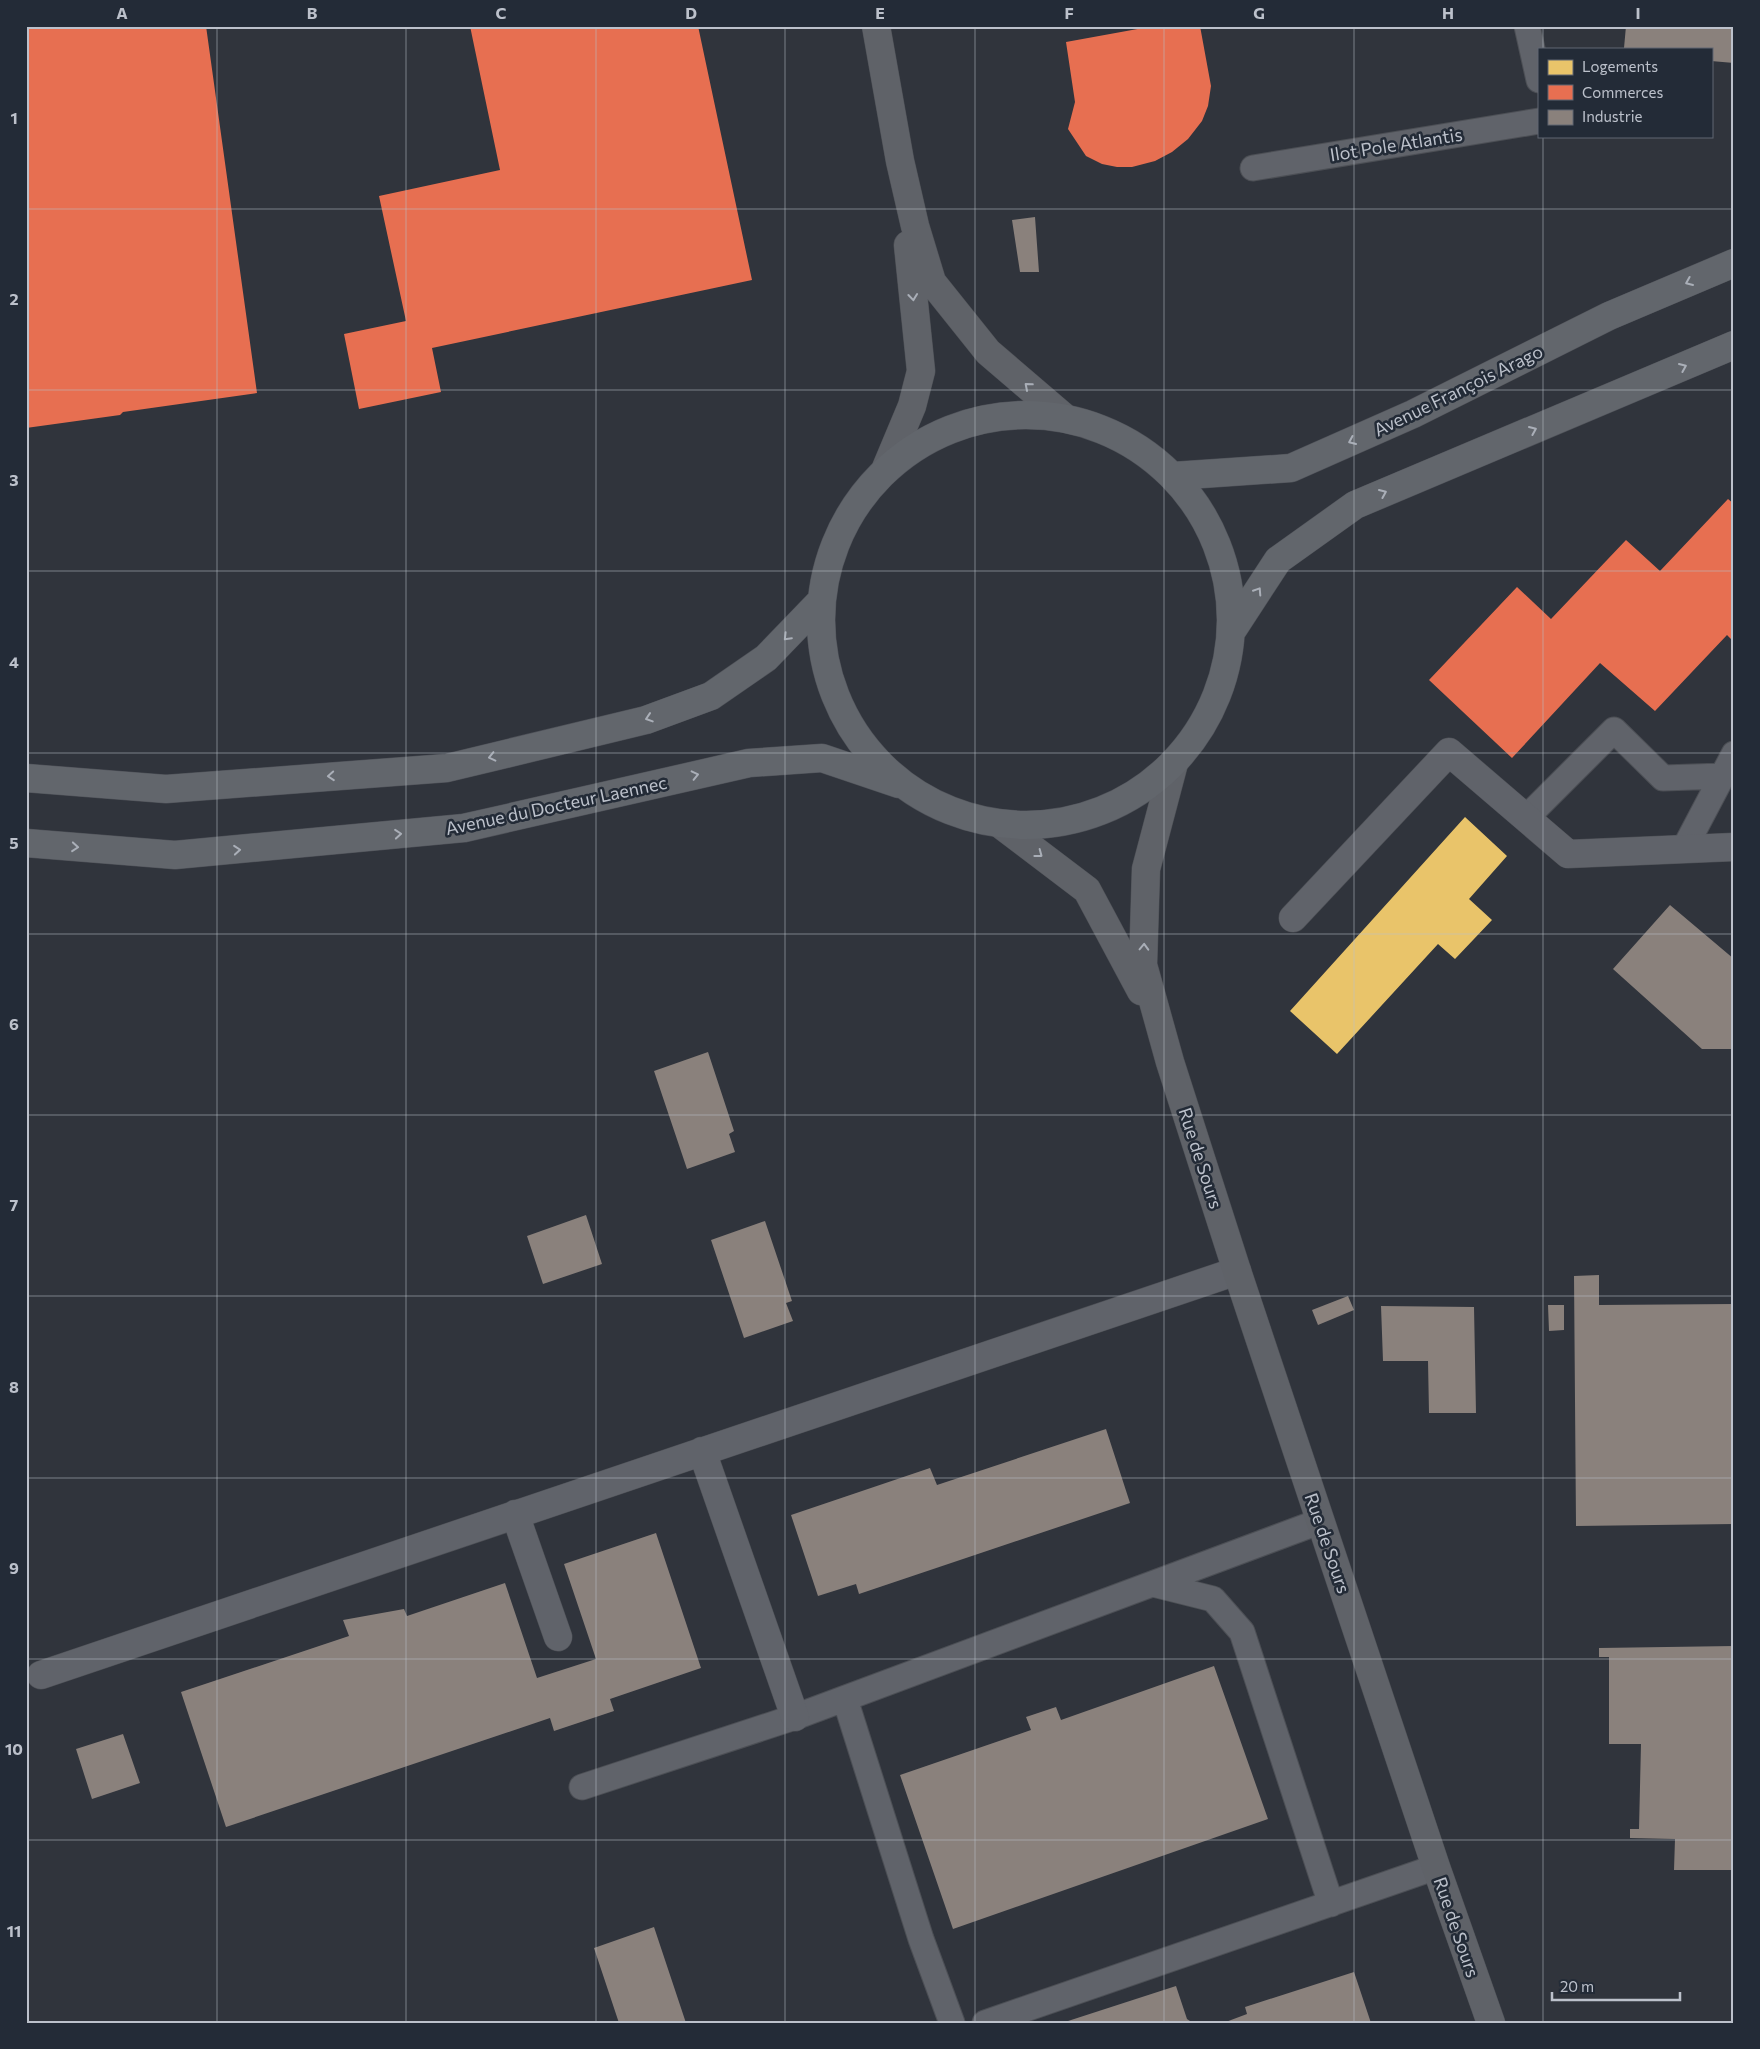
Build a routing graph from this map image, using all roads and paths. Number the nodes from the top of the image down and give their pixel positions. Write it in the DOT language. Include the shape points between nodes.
graph roads {
  1 [pos="1527,26"];
  2 [pos="877,27"];
  3 [pos="1538,76"];
  4 [pos="1538,121"];
  5 [pos="900,161"];
  6 [pos="1253,168"];
  7 [pos="1734,263"];
  8 [pos="1734,345"];
  9 [pos="1065,418"];
  10 [pos="886,468"];
  11 [pos="1172,476"];
  12 [pos="821,601"];
  13 [pos="1231,632"];
  14 [pos="1734,754"];
  15 [pos="1174,763"];
  16 [pos="1722,776"];
  17 [pos="26,778"];
  18 [pos="902,784"];
  19 [pos="1526,818"];
  20 [pos="1000,824"];
  21 [pos="26,843"];
  22 [pos="1734,847"];
  23 [pos="1684,849"];
  24 [pos="1293,918"];
  25 [pos="1170,1062"];
  26 [pos="1237,1270"];
  27 [pos="702,1451"];
  28 [pos="515,1514"];
  29 [pos="1321,1521"];
  30 [pos="1152,1584"];
  31 [pos="558,1638"];
  32 [pos="41,1675"];
  33 [pos="845,1699"];
  34 [pos="795,1717"];
  35 [pos="582,1787"];
  36 [pos="1436,1867"];
  37 [pos="1331,1904"];
  38 [pos="952,2023"];
  39 [pos="985,2023"];
  40 [pos="1491,2023"];
  1 -- 3 [label="lane"];
  2 -- 5 [label="main road"];
  4 -- 6 [label="lane, Ilot Pole Atlantis"];
  9 -- 5 [label="main road, one-way" via="988,352 932,282"];
  5 -- 10 [label="main road, one-way" via="921,372 912,406"];
  7 -- 11 [label="main road, Avenue François Arago, one-way" via="1609,316 1413,414 1291,468"];
  13 -- 8 [label="main road, one-way" via="1278,560 1355,505"];
  9 -- 10 [label="main road" via="1001,415 939,433"];
  9 -- 11 [label="main road" via="1124,439"];
  10 -- 12 [label="main road" via="849,514 831,553"];
  11 -- 13 [label="main road" via="1207,522 1226,575"];
  12 -- 17 [label="main road, one-way" via="766,658 711,696 646,720 447,768 166,789"];
  12 -- 18 [label="main road" via="826,671 855,734"];
  13 -- 15 [label="main road" via="1223,680 1203,724"];
  14 -- 16 [label="lane"];
  15 -- 20 [label="main road" via="1137,794 1094,815 1048,825"];
  25 -- 15 [label="main road, one-way" via="1143,965 1146,869"];
  16 -- 19 [label="lane" via="1664,778 1614,730"];
  16 -- 23 [label="lane"];
  18 -- 20 [label="main road" via="948,811"];
  21 -- 18 [label="main road, Avenue du Docteur Laennec, one-way" via="175,855 464,828 749,763 822,758"];
  19 -- 23 [label="street" via="1568,854"];
  19 -- 24 [label="street" via="1449,752"];
  20 -- 25 [label="main road, one-way" via="1087,890 1137,981"];
  22 -- 23 [label="street"];
  25 -- 26 [label="main road, Rue de Sours"];
  26 -- 27 [label="street"];
  26 -- 29 [label="main road, Rue de Sours"];
  27 -- 28 [label="street"];
  27 -- 34 [label="street"];
  28 -- 31 [label="street"];
  28 -- 32 [label="street"];
  29 -- 30 [label="lane"];
  29 -- 36 [label="main road, Rue de Sours"];
  30 -- 33 [label="lane"];
  30 -- 37 [label="lane" via="1213,1599 1242,1632"];
  33 -- 34 [label="lane"];
  33 -- 38 [label="lane" via="921,1939"];
  34 -- 35 [label="lane"];
  36 -- 37 [label="lane"];
  36 -- 40 [label="main road, Rue de Sours"];
  37 -- 39 [label="lane"];
}
